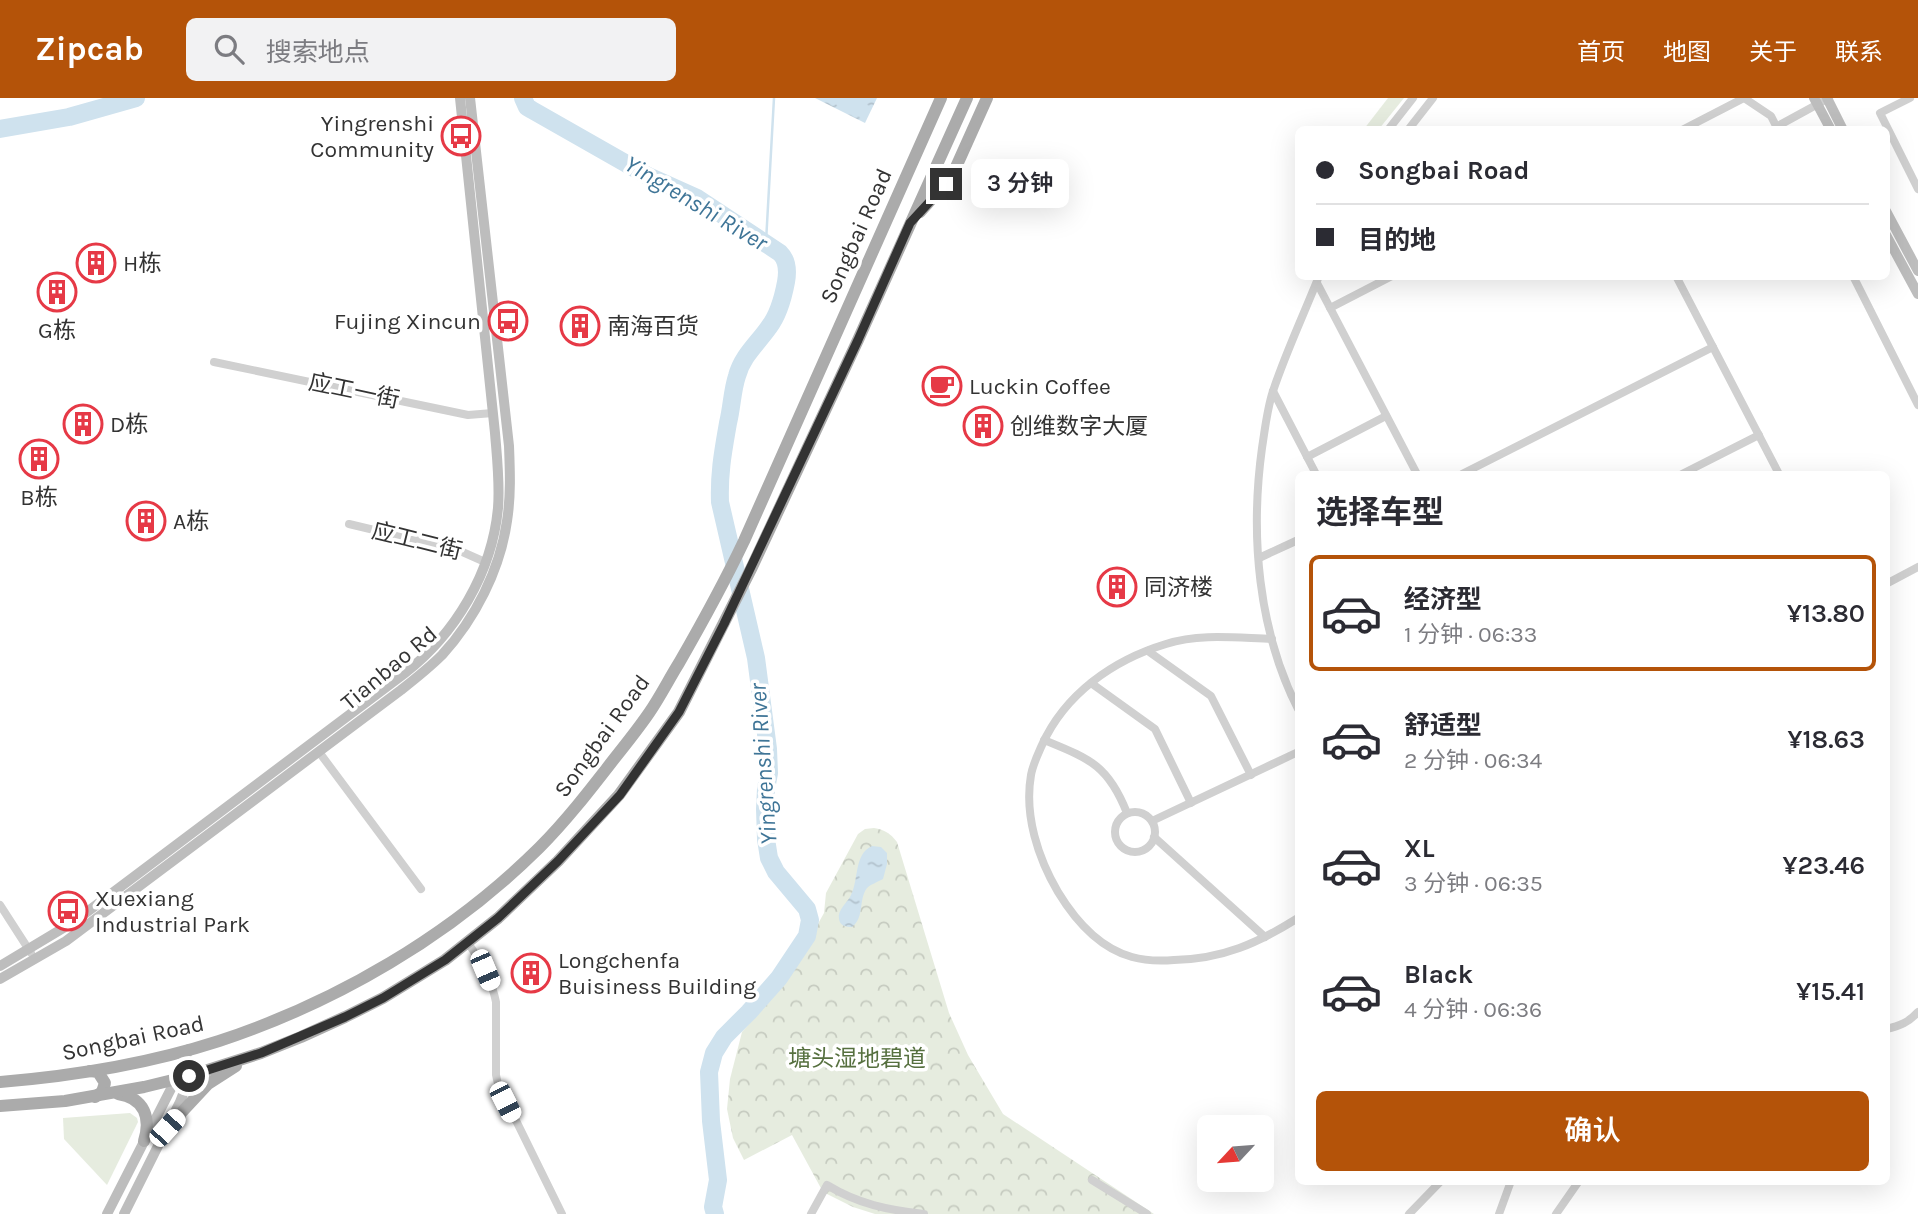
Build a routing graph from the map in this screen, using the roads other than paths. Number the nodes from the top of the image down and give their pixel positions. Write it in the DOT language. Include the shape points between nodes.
graph roads {
  1 [pos="460,98"];
  2 [pos="470,98"];
  3 [pos="939,98"];
  4 [pos="967,98"];
  5 [pos="987,98"];
  6 [pos="1413,98"];
  7 [pos="1433,98"];
  8 [pos="1910,98"];
  9 [pos="1823,99"];
  10 [pos="1391,126"];
  11 [pos="1412,126"];
  12 [pos="1690,126"];
  13 [pos="1776,126"];
  14 [pos="1780,126"];
  15 [pos="1830,126"];
  16 [pos="1840,126"];
  17 [pos="1886,126"];
  18 [pos="1890,133"];
  19 [pos="1918,189"];
  20 [pos="1890,218"];
  21 [pos="910,223"];
  22 [pos="1890,242"];
  23 [pos="1918,271"];
  24 [pos="1318,280"];
  25 [pos="1318,280"];
  26 [pos="1384,280"];
  27 [pos="1678,280"];
  28 [pos="1855,280"];
  29 [pos="1918,295"];
  30 [pos="1330,308"];
  31 [pos="1713,347"];
  32 [pos="214,362"];
  33 [pos="1273,391"];
  34 [pos="1918,405"];
  35 [pos="493,413"];
  36 [pos="1386,416"];
  37 [pos="1759,435"];
  38 [pos="1307,457"];
  39 [pos="1314,471"];
  40 [pos="1415,471"];
  41 [pos="1468,471"];
  42 [pos="1688,471"];
  43 [pos="1778,471"];
  44 [pos="349,524"];
  45 [pos="1295,541"];
  46 [pos="1259,558"];
  47 [pos="485,562"];
  48 [pos="1918,567"];
  49 [pos="1890,582"];
  50 [pos="1272,639"];
  51 [pos="1148,651"];
  52 [pos="1091,682"];
  53 [pos="1295,702"];
  54 [pos="1044,740"];
  55 [pos="319,751"];
  56 [pos="1295,753"];
  57 [pos="1251,775"];
  58 [pos="1191,803"];
  59 [pos="1127,813"];
  60 [pos="1152,821"];
  61 [pos="1154,837"];
  62 [pos="421,889"];
  63 [pos="0,905"];
  64 [pos="1295,920"];
  65 [pos="1265,937"];
  66 [pos="468,943"];
  67 [pos="31,954"];
  68 [pos="0,966"];
  69 [pos="0,979"];
  70 [pos="1918,1012"];
  71 [pos="1890,1028"];
  72 [pos="189,1049"];
  73 [pos="261,1053"];
  74 [pos="90,1071"];
  75 [pos="183,1078"];
  76 [pos="0,1082"];
  77 [pos="111,1094"];
  78 [pos="94,1097"];
  79 [pos="0,1106"];
  80 [pos="167,1128"];
  81 [pos="144,1142"];
  82 [pos="1092,1180"];
  83 [pos="1437,1185"];
  84 [pos="1510,1185"];
  85 [pos="1576,1185"];
  86 [pos="107,1214"];
  87 [pos="124,1214"];
  88 [pos="562,1214"];
  89 [pos="811,1214"];
  90 [pos="924,1214"];
  91 [pos="1147,1214"];
  92 [pos="1409,1214"];
  93 [pos="1499,1214"];
  94 [pos="1556,1214"];
  1 -- 35 [label="street, Tianbao Rd"];
  2 -- 55 [label="street, Tianbao Rd" via="509,446 510,488 500,555 471,617 441,656"];
  3 -- 72 [label="main road, Songbai Road" via="716,600 650,712 576,808 501,882 415,948 366,978 267,1023"];
  4 -- 21 [label="main road, Songbai Road"];
  5 -- 21 [label="main road" via="953,176"];
  6 -- 10 [label="street"];
  7 -- 11 [label="street"];
  8 -- 17 [label="street" via="1880,113"];
  9 -- 14 [label="street"];
  9 -- 15 [label="street"];
  9 -- 16 [label="street"];
  12 -- 13 [label="street" via="1745,98 1771,116"];
  18 -- 19 [label="street"];
  20 -- 23 [label="street"];
  21 -- 66 [label="main road, Songbai Road" via="752,567 679,712 620,795 558,861"];
  22 -- 29 [label="street"];
  24 -- 30 [label="street"];
  25 -- 33 [label="street"];
  26 -- 30 [label="street"];
  27 -- 31 [label="street"];
  28 -- 34 [label="street"];
  30 -- 36 [label="street"];
  31 -- 37 [label="street"];
  31 -- 41 [label="street"];
  32 -- 35 [label="street, 应工一街" via="468,415"];
  33 -- 38 [label="street"];
  33 -- 46 [label="street" via="1258,486"];
  35 -- 47 [label="street, Tianbao Rd" via="498,510"];
  36 -- 38 [label="street"];
  36 -- 40 [label="street"];
  37 -- 42 [label="street"];
  37 -- 43 [label="street"];
  38 -- 39 [label="street"];
  44 -- 47 [label="street, 应工二街" via="458,550"];
  45 -- 46 [label="street"];
  46 -- 50 [label="street"];
  47 -- 67 [label="street, Tianbao Rd" via="462,611 425,658"];
  48 -- 49 [label="street"];
  50 -- 51 [label="street" via="1194,638"];
  50 -- 53 [label="street"];
  51 -- 52 [label="street"];
  51 -- 57 [label="street" via="1211,696"];
  52 -- 54 [label="street" via="1062,710"];
  52 -- 58 [label="street" via="1155,729"];
  54 -- 59 [label="street" via="1094,764 1113,783"];
  54 -- 65 [label="street" via="1031,775 1033,827 1052,882 1089,932 1132,957 1163,961 1221,955"];
  55 -- 62 [label="street"];
  55 -- 67 [label="street, Tianbao Rd" via="74,935"];
  56 -- 57 [label="street"];
  57 -- 58 [label="street"];
  58 -- 60 [label="street"];
  59 -- 60 [label="street" via="1139,812"];
  59 -- 61 [label="street" via="1115,829 1120,845 1135,852 1150,845"];
  60 -- 61 [label="street"];
  61 -- 65 [label="street"];
  63 -- 67 [label="street"];
  64 -- 65 [label="street"];
  66 -- 73 [label="main road, Songbai Road" via="383,998"];
  66 -- 88 [label="street" via="495,994 498,1084"];
  67 -- 68 [label="street, Tianbao Rd"];
  67 -- 69 [label="street, Tianbao Rd"];
  70 -- 71 [label="street"];
  72 -- 74 [label="main road, Songbai Road"];
  72 -- 75 [label="street"];
  73 -- 75 [label="main road, Songbai Road"];
  73 -- 80 [label="main road" via="208,1084"];
  74 -- 76 [label="main road, Songbai Road"];
  74 -- 78 [label="main road" via="98,1072 105,1083 102,1093"];
  75 -- 77 [label="main road, Songbai Road"];
  75 -- 80 [label="street" via="185,1089"];
  75 -- 81 [label="street"];
  77 -- 78 [label="main road, Songbai Road"];
  77 -- 81 [label="main road" via="131,1097 144,1110 148,1120"];
  78 -- 79 [label="main road, Songbai Road"];
  80 -- 87 [label="street"];
  81 -- 86 [label="street"];
  82 -- 91 [label="street"];
  83 -- 92 [label="street"];
  84 -- 93 [label="street"];
  85 -- 94 [label="street"];
  89 -- 90 [label="street" via="827,1185 872,1206"];
}
